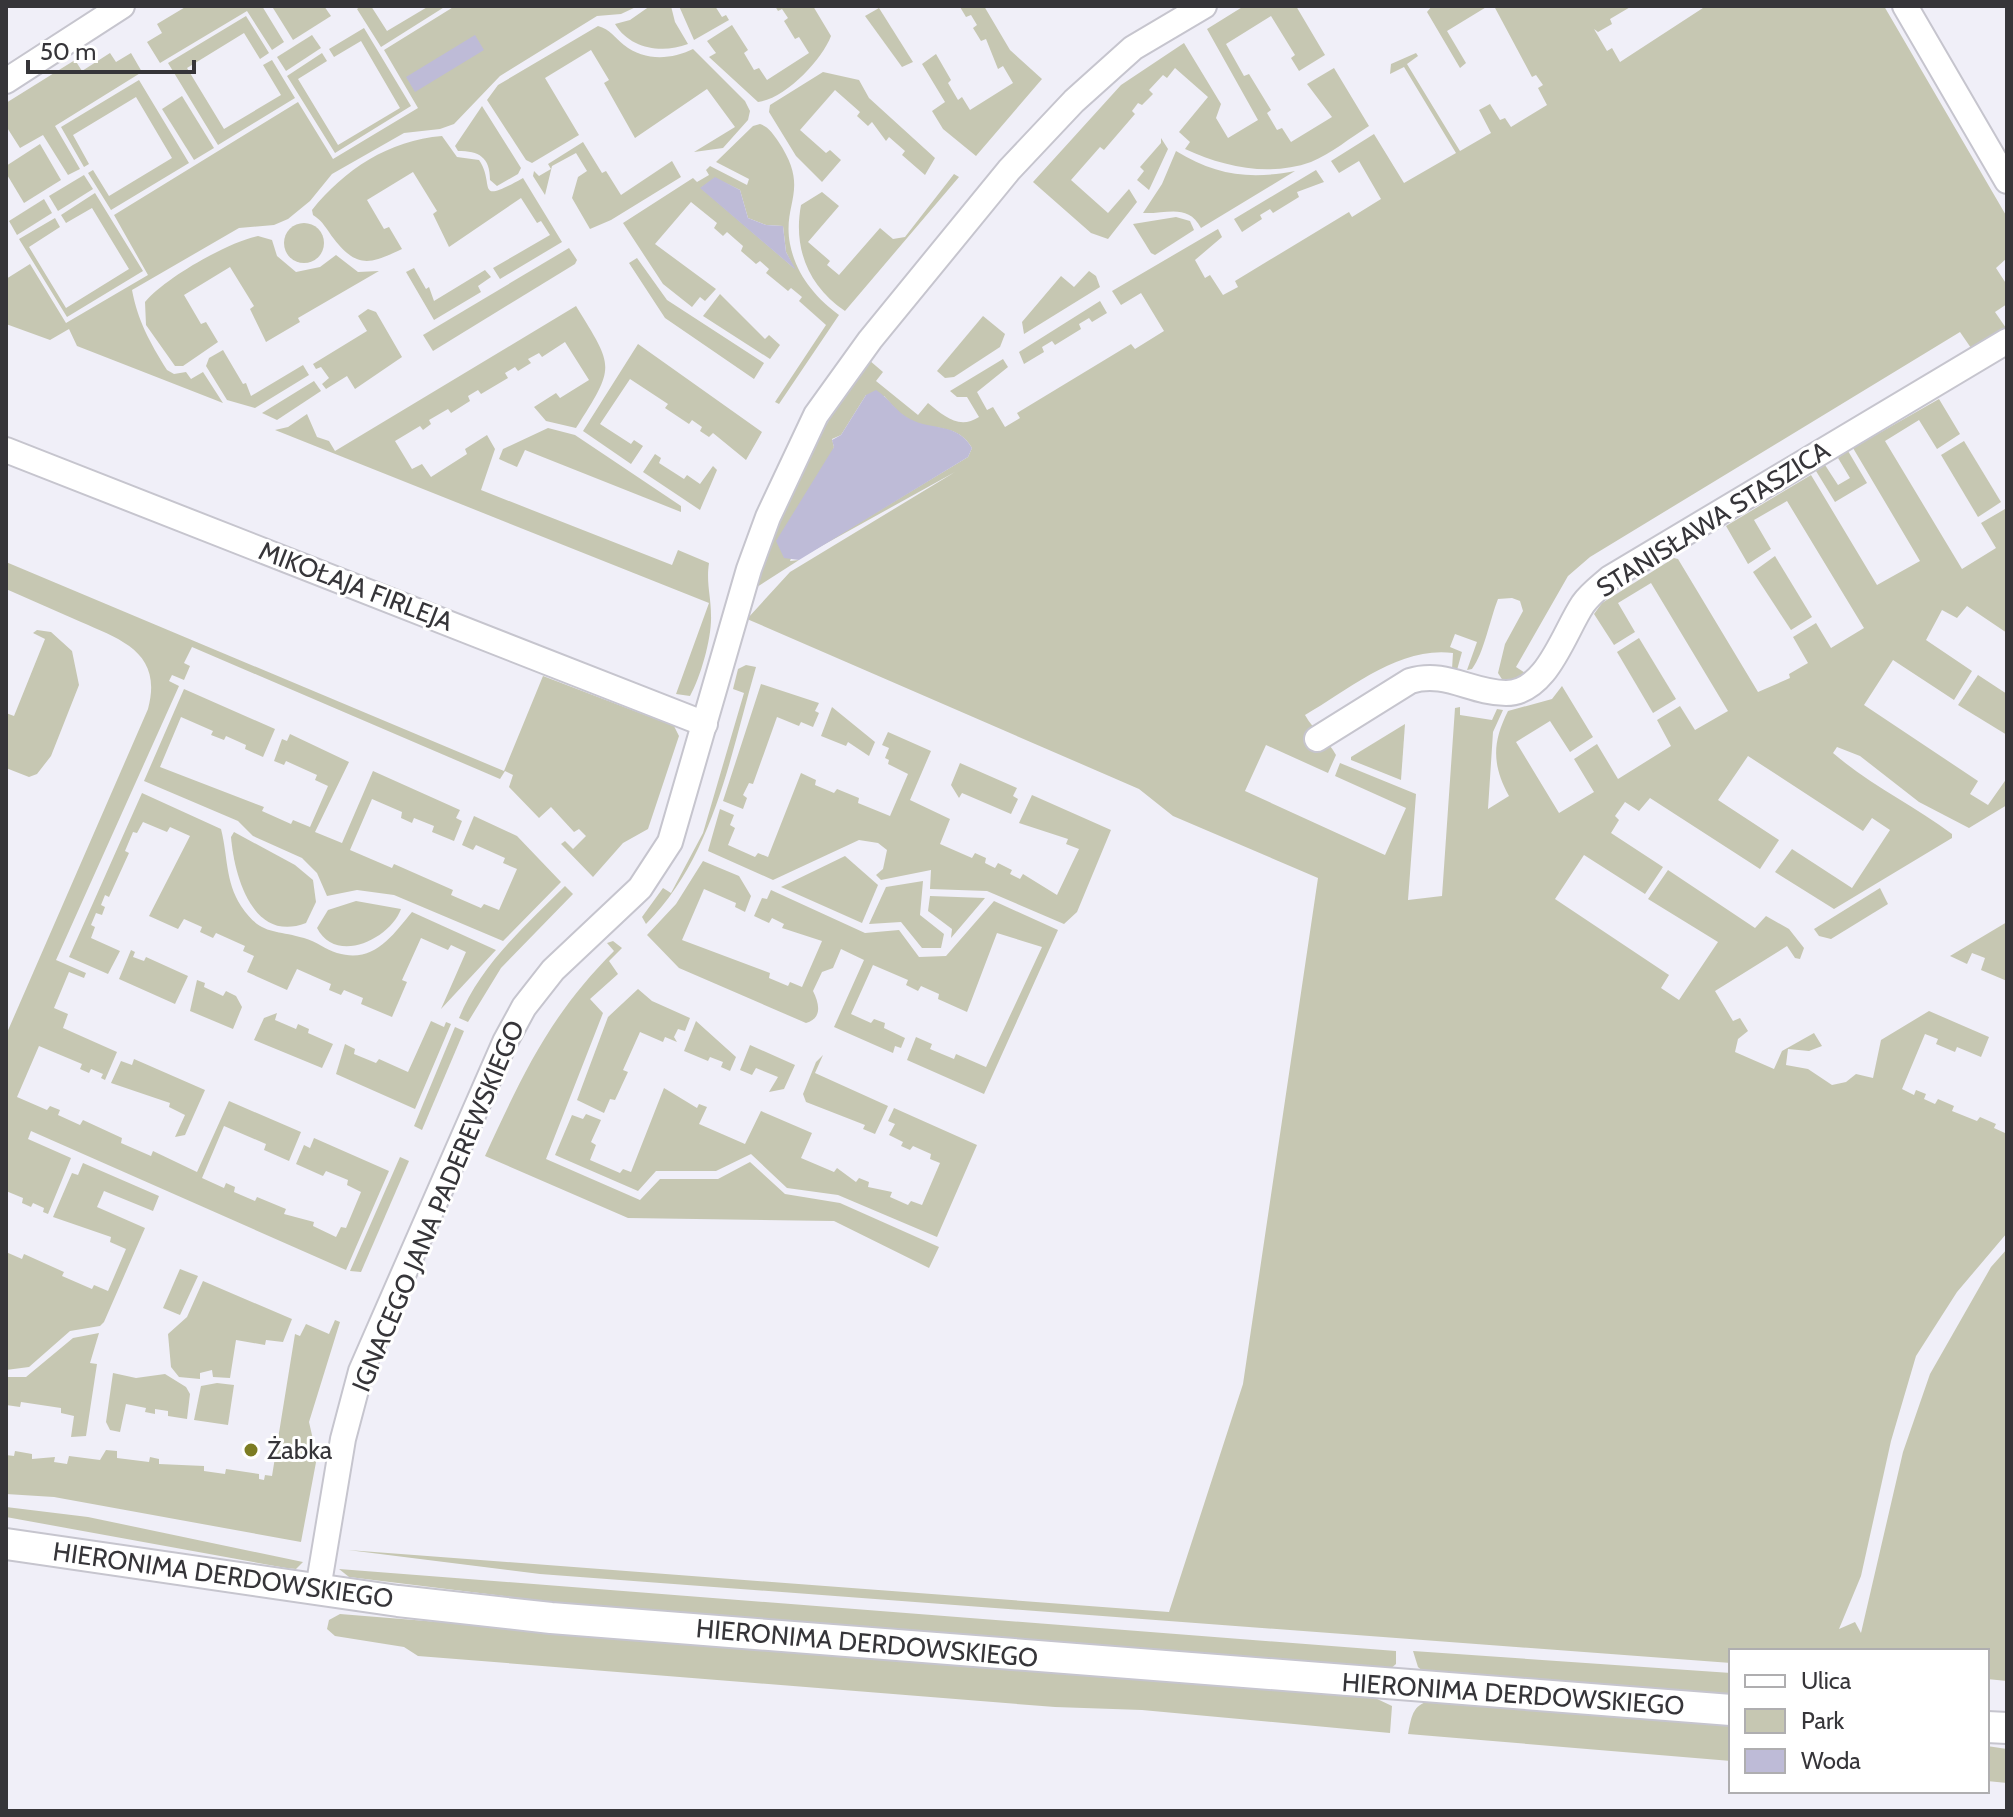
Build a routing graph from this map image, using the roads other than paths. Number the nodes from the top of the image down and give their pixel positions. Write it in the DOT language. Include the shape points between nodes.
graph roads {
  1 [pos="122,6"];
  2 [pos="1204,6"];
  3 [pos="1905,6"];
  4 [pos="6,81"];
  5 [pos="2007,181"];
  6 [pos="2007,341"];
  7 [pos="6,450"];
  8 [pos="705,724"];
  9 [pos="1317,739"];
  10 [pos="6,1544"];
  11 [pos="318,1589"];
  12 [pos="1729,1710"];
  1 -- 4 [label="street"];
  2 -- 8 [label="street, IGNACEGO JANA PADEREWSKIEGO" via="1133,48 1074,101 968,218 838,382 802,440 768,517"];
  3 -- 5 [label="street"];
  6 -- 9 [label="street, STANISŁAWA STASZICA" via="1610,578 1584,602 1529,687 1500,692 1425,676"];
  7 -- 8 [label="street, MIKOŁAJA FIRLEJA"];
  8 -- 11 [label="street, IGNACEGO JANA PADEREWSKIEGO" via="660,860 640,888 553,970 524,1007 499,1055 361,1371 343,1439"];
  10 -- 11 [label="main road, HIERONIMA DERDOWSKIEGO"];
  11 -- 12 [label="main road, HIERONIMA DERDOWSKIEGO" via="551,1618"];
}
